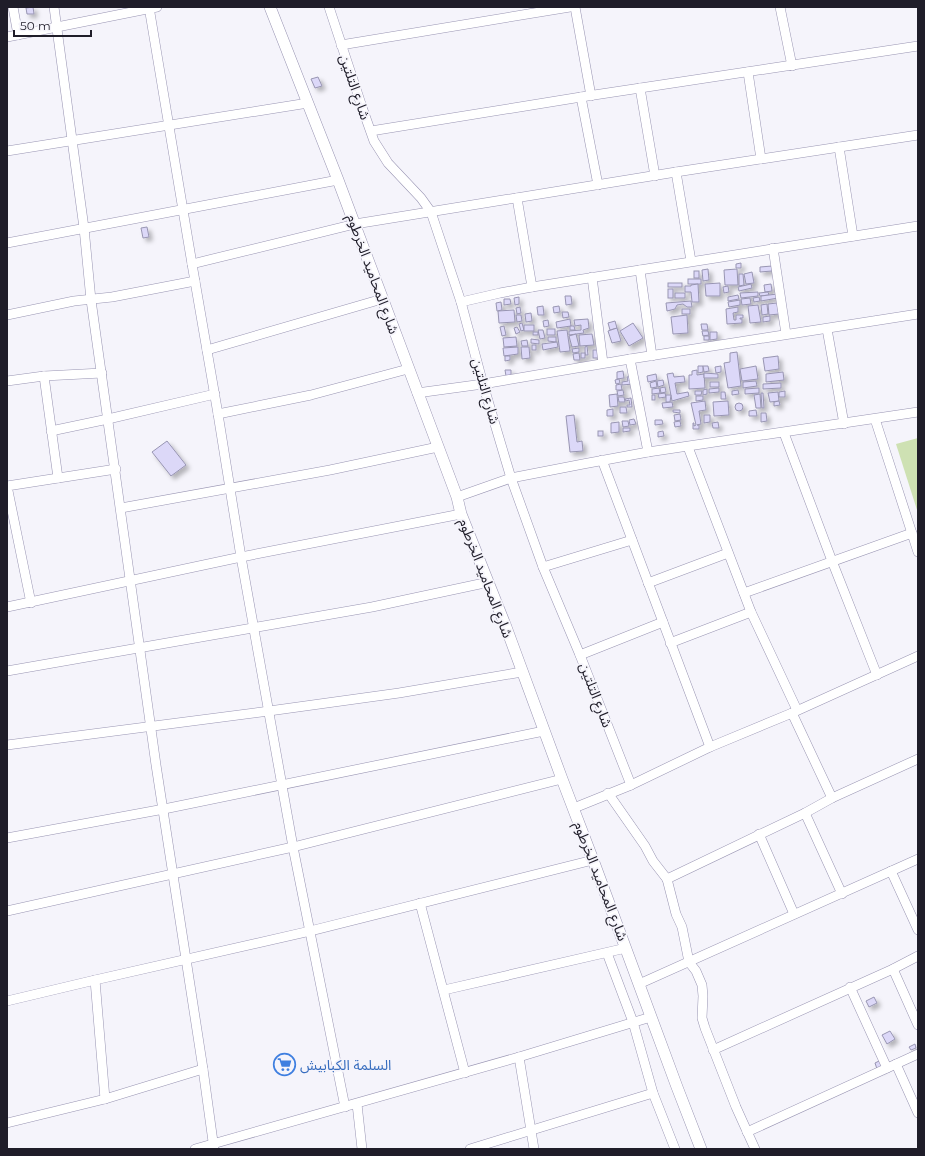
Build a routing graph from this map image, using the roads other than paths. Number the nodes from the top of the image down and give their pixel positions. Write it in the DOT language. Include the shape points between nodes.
graph roads {
  1 [pos="13,7"];
  2 [pos="54,7"];
  3 [pos="152,7"];
  4 [pos="270,7"];
  5 [pos="329,7"];
  6 [pos="570,7"];
  7 [pos="574,7"];
  8 [pos="780,7"];
  9 [pos="544,9"];
  10 [pos="57,26"];
  11 [pos="18,35"];
  12 [pos="7,37"];
  13 [pos="341,45"];
  14 [pos="918,46"];
  15 [pos="792,66"];
  16 [pos="748,72"];
  17 [pos="640,88"];
  18 [pos="591,96"];
  19 [pos="581,97"];
  20 [pos="308,103"];
  21 [pos="169,126"];
  22 [pos="371,131"];
  23 [pos="918,135"];
  24 [pos="72,141"];
  25 [pos="839,147"];
  26 [pos="7,150"];
  27 [pos="761,159"];
  28 [pos="676,172"];
  29 [pos="655,176"];
  30 [pos="338,180"];
  31 [pos="598,185"];
  32 [pos="517,198"];
  33 [pos="183,210"];
  34 [pos="431,212"];
  35 [pos="355,224"];
  36 [pos="918,226"];
  37 [pos="84,228"];
  38 [pos="853,236"];
  39 [pos="7,243"];
  40 [pos="773,248"];
  41 [pos="692,261"];
  42 [pos="192,264"];
  43 [pos="640,270"];
  44 [pos="592,278"];
  45 [pos="195,281"];
  46 [pos="532,287"];
  47 [pos="382,299"];
  48 [pos="91,300"];
  49 [pos="461,302"];
  50 [pos="918,314"];
  51 [pos="7,315"];
  52 [pos="827,329"];
  53 [pos="786,334"];
  54 [pos="207,350"];
  55 [pos="652,356"];
  56 [pos="630,359"];
  57 [pos="603,363"];
  58 [pos="408,369"];
  59 [pos="102,373"];
  60 [pos="44,376"];
  61 [pos="7,381"];
  62 [pos="483,384"];
  63 [pos="417,393"];
  64 [pos="215,394"];
  65 [pos="918,412"];
  66 [pos="218,414"];
  67 [pos="108,419"];
  68 [pos="875,419"];
  69 [pos="844,424"];
  70 [pos="51,431"];
  71 [pos="784,433"];
  72 [pos="438,447"];
  73 [pos="688,447"];
  74 [pos="648,452"];
  75 [pos="602,460"];
  76 [pos="116,469"];
  77 [pos="58,478"];
  78 [pos="511,478"];
  79 [pos="230,487"];
  80 [pos="457,497"];
  81 [pos="121,508"];
  82 [pos="461,514"];
  83 [pos="912,533"];
  84 [pos="632,540"];
  85 [pos="918,552"];
  86 [pos="728,553"];
  87 [pos="242,557"];
  88 [pos="832,561"];
  89 [pos="543,567"];
  90 [pos="131,581"];
  91 [pos="489,582"];
  92 [pos="648,583"];
  93 [pos="744,593"];
  94 [pos="31,603"];
  95 [pos="7,607"];
  96 [pos="752,612"];
  97 [pos="663,622"];
  98 [pos="254,628"];
  99 [pos="670,643"];
  100 [pos="140,648"];
  101 [pos="580,655"];
  102 [pos="918,656"];
  103 [pos="7,671"];
  104 [pos="522,672"];
  105 [pos="877,675"];
  106 [pos="269,711"];
  107 [pos="794,711"];
  108 [pos="151,726"];
  109 [pos="544,732"];
  110 [pos="7,745"];
  111 [pos="710,747"];
  112 [pos="918,759"];
  113 [pos="562,779"];
  114 [pos="282,785"];
  115 [pos="631,785"];
  116 [pos="608,793"];
  117 [pos="832,798"];
  118 [pos="574,808"];
  119 [pos="164,810"];
  120 [pos="805,813"];
  121 [pos="759,834"];
  122 [pos="7,838"];
  123 [pos="293,847"];
  124 [pos="918,859"];
  125 [pos="594,860"];
  126 [pos="891,871"];
  127 [pos="173,874"];
  128 [pos="667,879"];
  129 [pos="842,894"];
  130 [pos="420,903"];
  131 [pos="7,911"];
  132 [pos="794,914"];
  133 [pos="918,930"];
  134 [pos="310,931"];
  135 [pos="626,948"];
  136 [pos="607,953"];
  137 [pos="918,956"];
  138 [pos="186,959"];
  139 [pos="689,962"];
  140 [pos="893,969"];
  141 [pos="96,980"];
  142 [pos="639,984"];
  143 [pos="850,987"];
  144 [pos="444,990"];
  145 [pos="7,1001"];
  146 [pos="651,1017"];
  147 [pos="633,1022"];
  148 [pos="918,1025"];
  149 [pos="713,1050"];
  150 [pos="918,1054"];
  151 [pos="520,1057"];
  152 [pos="892,1066"];
  153 [pos="203,1069"];
  154 [pos="465,1073"];
  155 [pos="653,1093"];
  156 [pos="105,1099"];
  157 [pos="357,1104"];
  158 [pos="345,1107"];
  159 [pos="918,1113"];
  160 [pos="7,1123"];
  161 [pos="532,1131"];
  162 [pos="747,1132"];
  163 [pos="213,1146"];
  164 [pos="195,1149"];
  165 [pos="362,1149"];
  166 [pos="470,1149"];
  167 [pos="534,1149"];
  168 [pos="675,1149"];
  169 [pos="701,1149"];
  170 [pos="755,1149"];
  1 -- 11 [label="street"];
  2 -- 10 [label="street"];
  3 -- 10 [label="street"];
  3 -- 21 [label="street"];
  4 -- 20 [label="street, شارع المحاميد الخرطوم"];
  5 -- 13 [label="street, شارع التلتين"];
  6 -- 9 [label="street"];
  7 -- 18 [label="street"];
  8 -- 15 [label="street"];
  9 -- 13 [label="street"];
  10 -- 11 [label="street"];
  10 -- 24 [label="street"];
  11 -- 12 [label="street"];
  13 -- 22 [label="street, شارع التلتين"];
  14 -- 15 [label="street"];
  15 -- 16 [label="street"];
  16 -- 17 [label="street"];
  16 -- 27 [label="street"];
  17 -- 18 [label="street"];
  17 -- 29 [label="street"];
  18 -- 19 [label="street"];
  19 -- 22 [label="street"];
  19 -- 31 [label="street"];
  20 -- 21 [label="street"];
  20 -- 30 [label="street, شارع المحاميد الخرطوم"];
  21 -- 24 [label="street"];
  21 -- 33 [label="street"];
  22 -- 34 [label="street, شارع التلتين" via="388,163"];
  23 -- 25 [label="street"];
  24 -- 26 [label="street"];
  24 -- 37 [label="street"];
  25 -- 27 [label="street"];
  25 -- 38 [label="street"];
  27 -- 28 [label="street"];
  28 -- 29 [label="street"];
  28 -- 41 [label="street"];
  29 -- 31 [label="street"];
  30 -- 33 [label="street"];
  30 -- 35 [label="street, شارع المحاميد الخرطوم"];
  31 -- 32 [label="street"];
  32 -- 34 [label="street"];
  32 -- 46 [label="street"];
  33 -- 37 [label="street"];
  33 -- 42 [label="street"];
  34 -- 35 [label="street"];
  34 -- 49 [label="street, شارع التلتين"];
  35 -- 42 [label="street"];
  35 -- 47 [label="street, شارع المحاميد الخرطوم"];
  36 -- 38 [label="street"];
  37 -- 39 [label="street"];
  37 -- 48 [label="street"];
  38 -- 40 [label="street"];
  40 -- 41 [label="street"];
  40 -- 53 [label="street"];
  41 -- 43 [label="street"];
  42 -- 45 [label="street"];
  43 -- 44 [label="street"];
  43 -- 55 [label="street"];
  44 -- 46 [label="street"];
  44 -- 57 [label="street"];
  45 -- 48 [label="street"];
  45 -- 54 [label="street"];
  46 -- 49 [label="street"];
  47 -- 54 [label="street"];
  47 -- 58 [label="street, شارع المحاميد الخرطوم"];
  48 -- 51 [label="street" via="74,301"];
  48 -- 59 [label="street"];
  49 -- 62 [label="street, شارع التلتين"];
  50 -- 52 [label="street"];
  52 -- 53 [label="street"];
  52 -- 69 [label="street"];
  53 -- 55 [label="street"];
  54 -- 64 [label="street"];
  55 -- 56 [label="street"];
  56 -- 57 [label="street"];
  56 -- 74 [label="street"];
  57 -- 62 [label="street"];
  58 -- 63 [label="street, شارع المحاميد الخرطوم"];
  58 -- 66 [label="street" via="310,395"];
  59 -- 60 [label="street"];
  59 -- 67 [label="street"];
  60 -- 61 [label="street"];
  60 -- 70 [label="street"];
  62 -- 63 [label="street"];
  62 -- 78 [label="street, شارع التلتين"];
  63 -- 72 [label="street, شارع المحاميد الخرطوم"];
  64 -- 66 [label="street"];
  64 -- 67 [label="street"];
  65 -- 68 [label="street"];
  66 -- 79 [label="street"];
  67 -- 70 [label="street"];
  67 -- 76 [label="street"];
  68 -- 69 [label="street"];
  68 -- 83 [label="street"];
  69 -- 71 [label="street"];
  70 -- 77 [label="street"];
  71 -- 73 [label="street"];
  71 -- 88 [label="street"];
  72 -- 79 [label="street" via="330,470"];
  72 -- 80 [label="street, شارع المحاميد الخرطوم"];
  73 -- 74 [label="street"];
  73 -- 86 [label="street"];
  74 -- 75 [label="street"];
  75 -- 78 [label="street"];
  75 -- 84 [label="street"];
  76 -- 77 [label="street"];
  76 -- 81 [label="street"];
  77 -- 94 [label="street" via="7,486"];
  78 -- 80 [label="street"];
  78 -- 89 [label="street, شارع التلتين"];
  79 -- 81 [label="street"];
  79 -- 87 [label="street"];
  80 -- 82 [label="street, شارع المحاميد الخرطوم"];
  81 -- 90 [label="street"];
  82 -- 87 [label="street"];
  82 -- 91 [label="street, شارع المحاميد الخرطوم"];
  83 -- 85 [label="street"];
  83 -- 88 [label="street"];
  84 -- 89 [label="street"];
  84 -- 92 [label="street"];
  86 -- 92 [label="street"];
  86 -- 93 [label="street"];
  87 -- 90 [label="street"];
  87 -- 98 [label="street"];
  88 -- 93 [label="street"];
  88 -- 105 [label="street"];
  89 -- 101 [label="street, شارع التلتين"];
  90 -- 94 [label="street"];
  90 -- 100 [label="street"];
  91 -- 98 [label="street" via="372,607"];
  91 -- 104 [label="street, شارع المحاميد الخرطوم"];
  92 -- 97 [label="street"];
  93 -- 96 [label="street"];
  94 -- 95 [label="street"];
  96 -- 99 [label="street"];
  96 -- 107 [label="street"];
  97 -- 99 [label="street"];
  97 -- 101 [label="street"];
  98 -- 100 [label="street"];
  98 -- 106 [label="street"];
  99 -- 111 [label="street"];
  100 -- 103 [label="street"];
  100 -- 108 [label="street"];
  101 -- 115 [label="street, شارع التلتين"];
  102 -- 105 [label="street"];
  104 -- 106 [label="street"];
  104 -- 109 [label="street, شارع المحاميد الخرطوم"];
  105 -- 107 [label="street"];
  106 -- 108 [label="street"];
  106 -- 114 [label="street"];
  107 -- 111 [label="street"];
  107 -- 117 [label="street"];
  108 -- 110 [label="street"];
  108 -- 119 [label="street"];
  109 -- 113 [label="street, شارع المحاميد الخرطوم"];
  109 -- 114 [label="street"];
  111 -- 115 [label="street"];
  112 -- 117 [label="street"];
  113 -- 118 [label="street, شارع المحاميد الخرطوم"];
  113 -- 123 [label="street"];
  114 -- 119 [label="street"];
  114 -- 123 [label="street"];
  115 -- 116 [label="street"];
  116 -- 118 [label="street"];
  116 -- 128 [label="street"];
  117 -- 120 [label="street"];
  118 -- 125 [label="street, شارع المحاميد الخرطوم"];
  119 -- 122 [label="street"];
  119 -- 127 [label="street"];
  120 -- 121 [label="street"];
  120 -- 129 [label="street"];
  121 -- 128 [label="street"];
  121 -- 132 [label="street"];
  123 -- 127 [label="street"];
  123 -- 134 [label="street"];
  124 -- 126 [label="street"];
  125 -- 130 [label="street"];
  125 -- 135 [label="street, شارع المحاميد الخرطوم"];
  126 -- 129 [label="street"];
  126 -- 133 [label="street"];
  127 -- 131 [label="street"];
  127 -- 138 [label="street"];
  128 -- 139 [label="street"];
  129 -- 132 [label="street"];
  130 -- 134 [label="street"];
  130 -- 144 [label="street"];
  132 -- 139 [label="street"];
  134 -- 138 [label="street"];
  134 -- 158 [label="street"];
  135 -- 136 [label="street"];
  135 -- 142 [label="street, شارع المحاميد الخرطوم"];
  136 -- 144 [label="street"];
  136 -- 147 [label="street"];
  137 -- 140 [label="street"];
  138 -- 141 [label="street"];
  138 -- 153 [label="street"];
  139 -- 142 [label="street"];
  139 -- 149 [label="street" via="702,985 702,1018"];
  140 -- 143 [label="street"];
  140 -- 148 [label="street"];
  141 -- 145 [label="street"];
  141 -- 156 [label="street"];
  142 -- 146 [label="street, شارع المحاميد الخرطوم"];
  143 -- 149 [label="street"];
  143 -- 152 [label="street"];
  144 -- 154 [label="street"];
  146 -- 147 [label="street"];
  146 -- 169 [label="street, شارع المحاميد الخرطوم"];
  147 -- 151 [label="street"];
  147 -- 155 [label="street"];
  149 -- 162 [label="street"];
  150 -- 152 [label="street"];
  151 -- 154 [label="street"];
  151 -- 161 [label="street"];
  152 -- 159 [label="street"];
  152 -- 162 [label="street"];
  153 -- 156 [label="street"];
  153 -- 163 [label="street"];
  154 -- 157 [label="street"];
  155 -- 161 [label="street"];
  155 -- 168 [label="street"];
  156 -- 160 [label="street"];
  157 -- 158 [label="street"];
  157 -- 165 [label="street"];
  158 -- 163 [label="street"];
  161 -- 166 [label="street"];
  161 -- 167 [label="street"];
  162 -- 170 [label="street"];
  163 -- 164 [label="street"];
}
